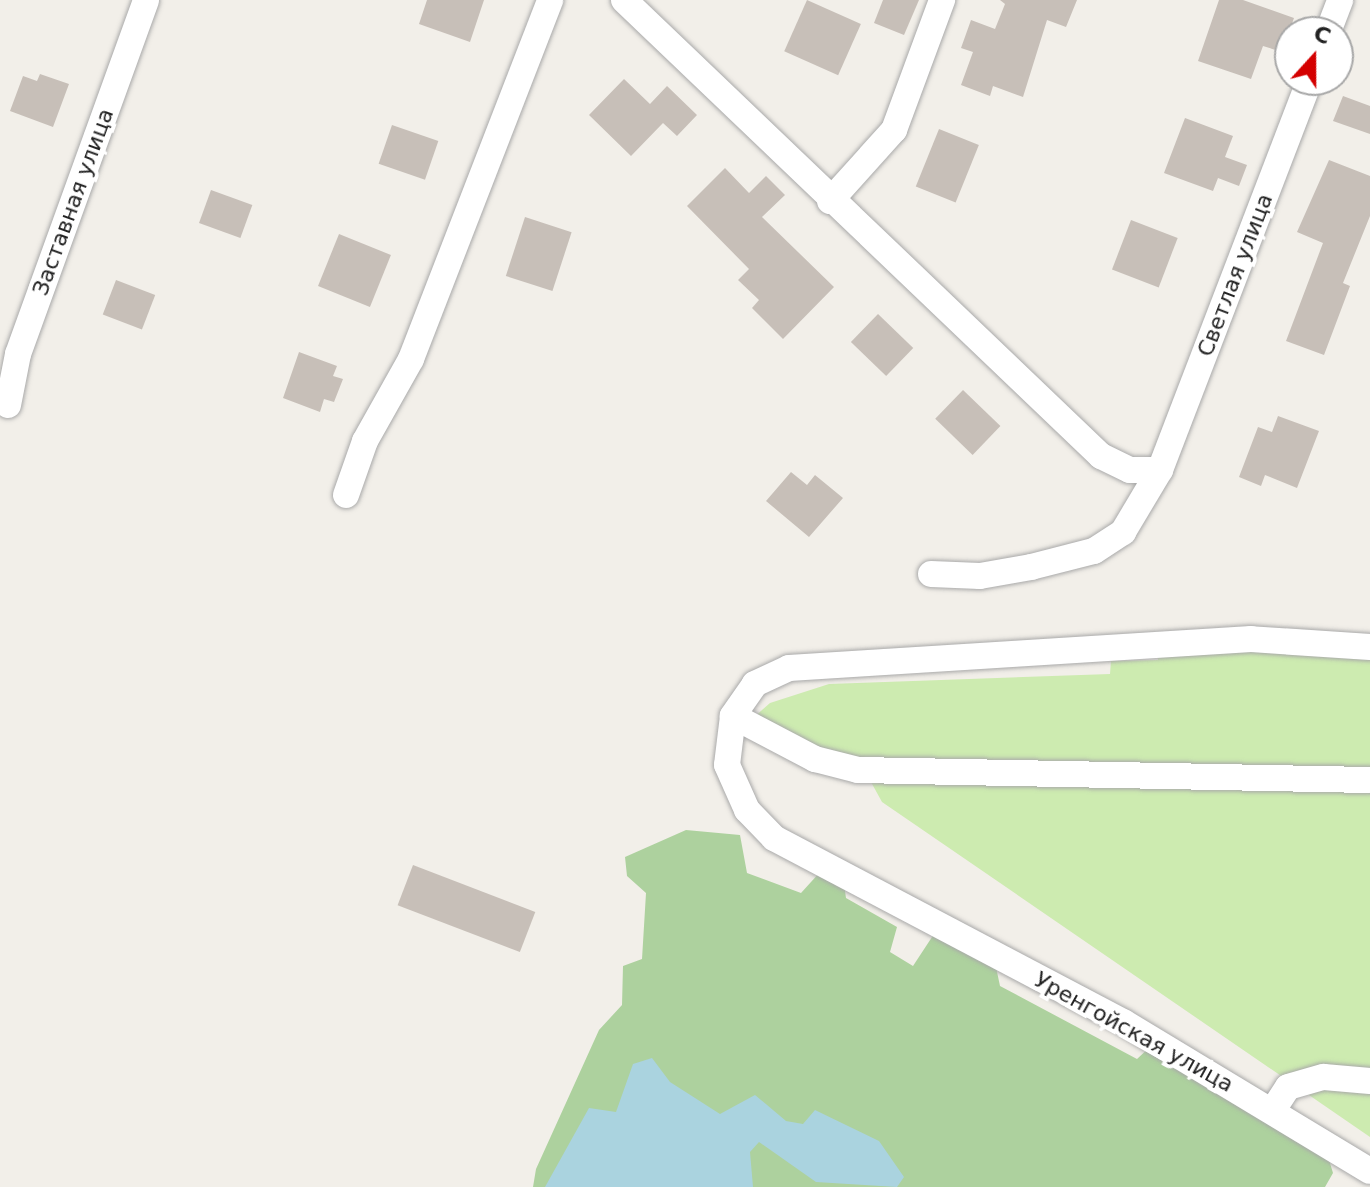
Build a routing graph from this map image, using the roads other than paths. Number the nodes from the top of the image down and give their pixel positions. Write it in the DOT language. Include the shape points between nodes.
graph roads {
  1 [pos="146,0"];
  2 [pos="550,0"];
  3 [pos="624,0"];
  4 [pos="942,0"];
  5 [pos="1304,96"];
  6 [pos="830,201"];
  7 [pos="8,405"];
  8 [pos="1160,470"];
  9 [pos="346,495"];
  10 [pos="931,574"];
  11 [pos="1370,647"];
  12 [pos="733,716"];
  13 [pos="1370,780"];
  14 [pos="1370,1081"];
  15 [pos="1273,1110"];
  16 [pos="1370,1171"];
  1 -- 7 [label="street, Заставная улица" via="18,354"];
  2 -- 9 [label="street" via="411,359 365,441"];
  3 -- 6 [label="street"];
  4 -- 6 [label="street" via="894,130"];
  5 -- 8 [label="street, Светлая улица"];
  6 -- 8 [label="street" via="1101,456 1130,470"];
  8 -- 10 [label="street, Светлая улица" via="1123,532 1094,551 980,576"];
  11 -- 12 [label="street" via="1251,639 833,661 789,668 755,684"];
  12 -- 13 [label="street" via="815,759 858,770"];
  12 -- 15 [label="street, Уренгойская улица" via="727,765 747,810 774,838 1123,1022"];
  14 -- 15 [label="street" via="1324,1077 1288,1087"];
  15 -- 16 [label="street, Уренгойская улица"];
}
